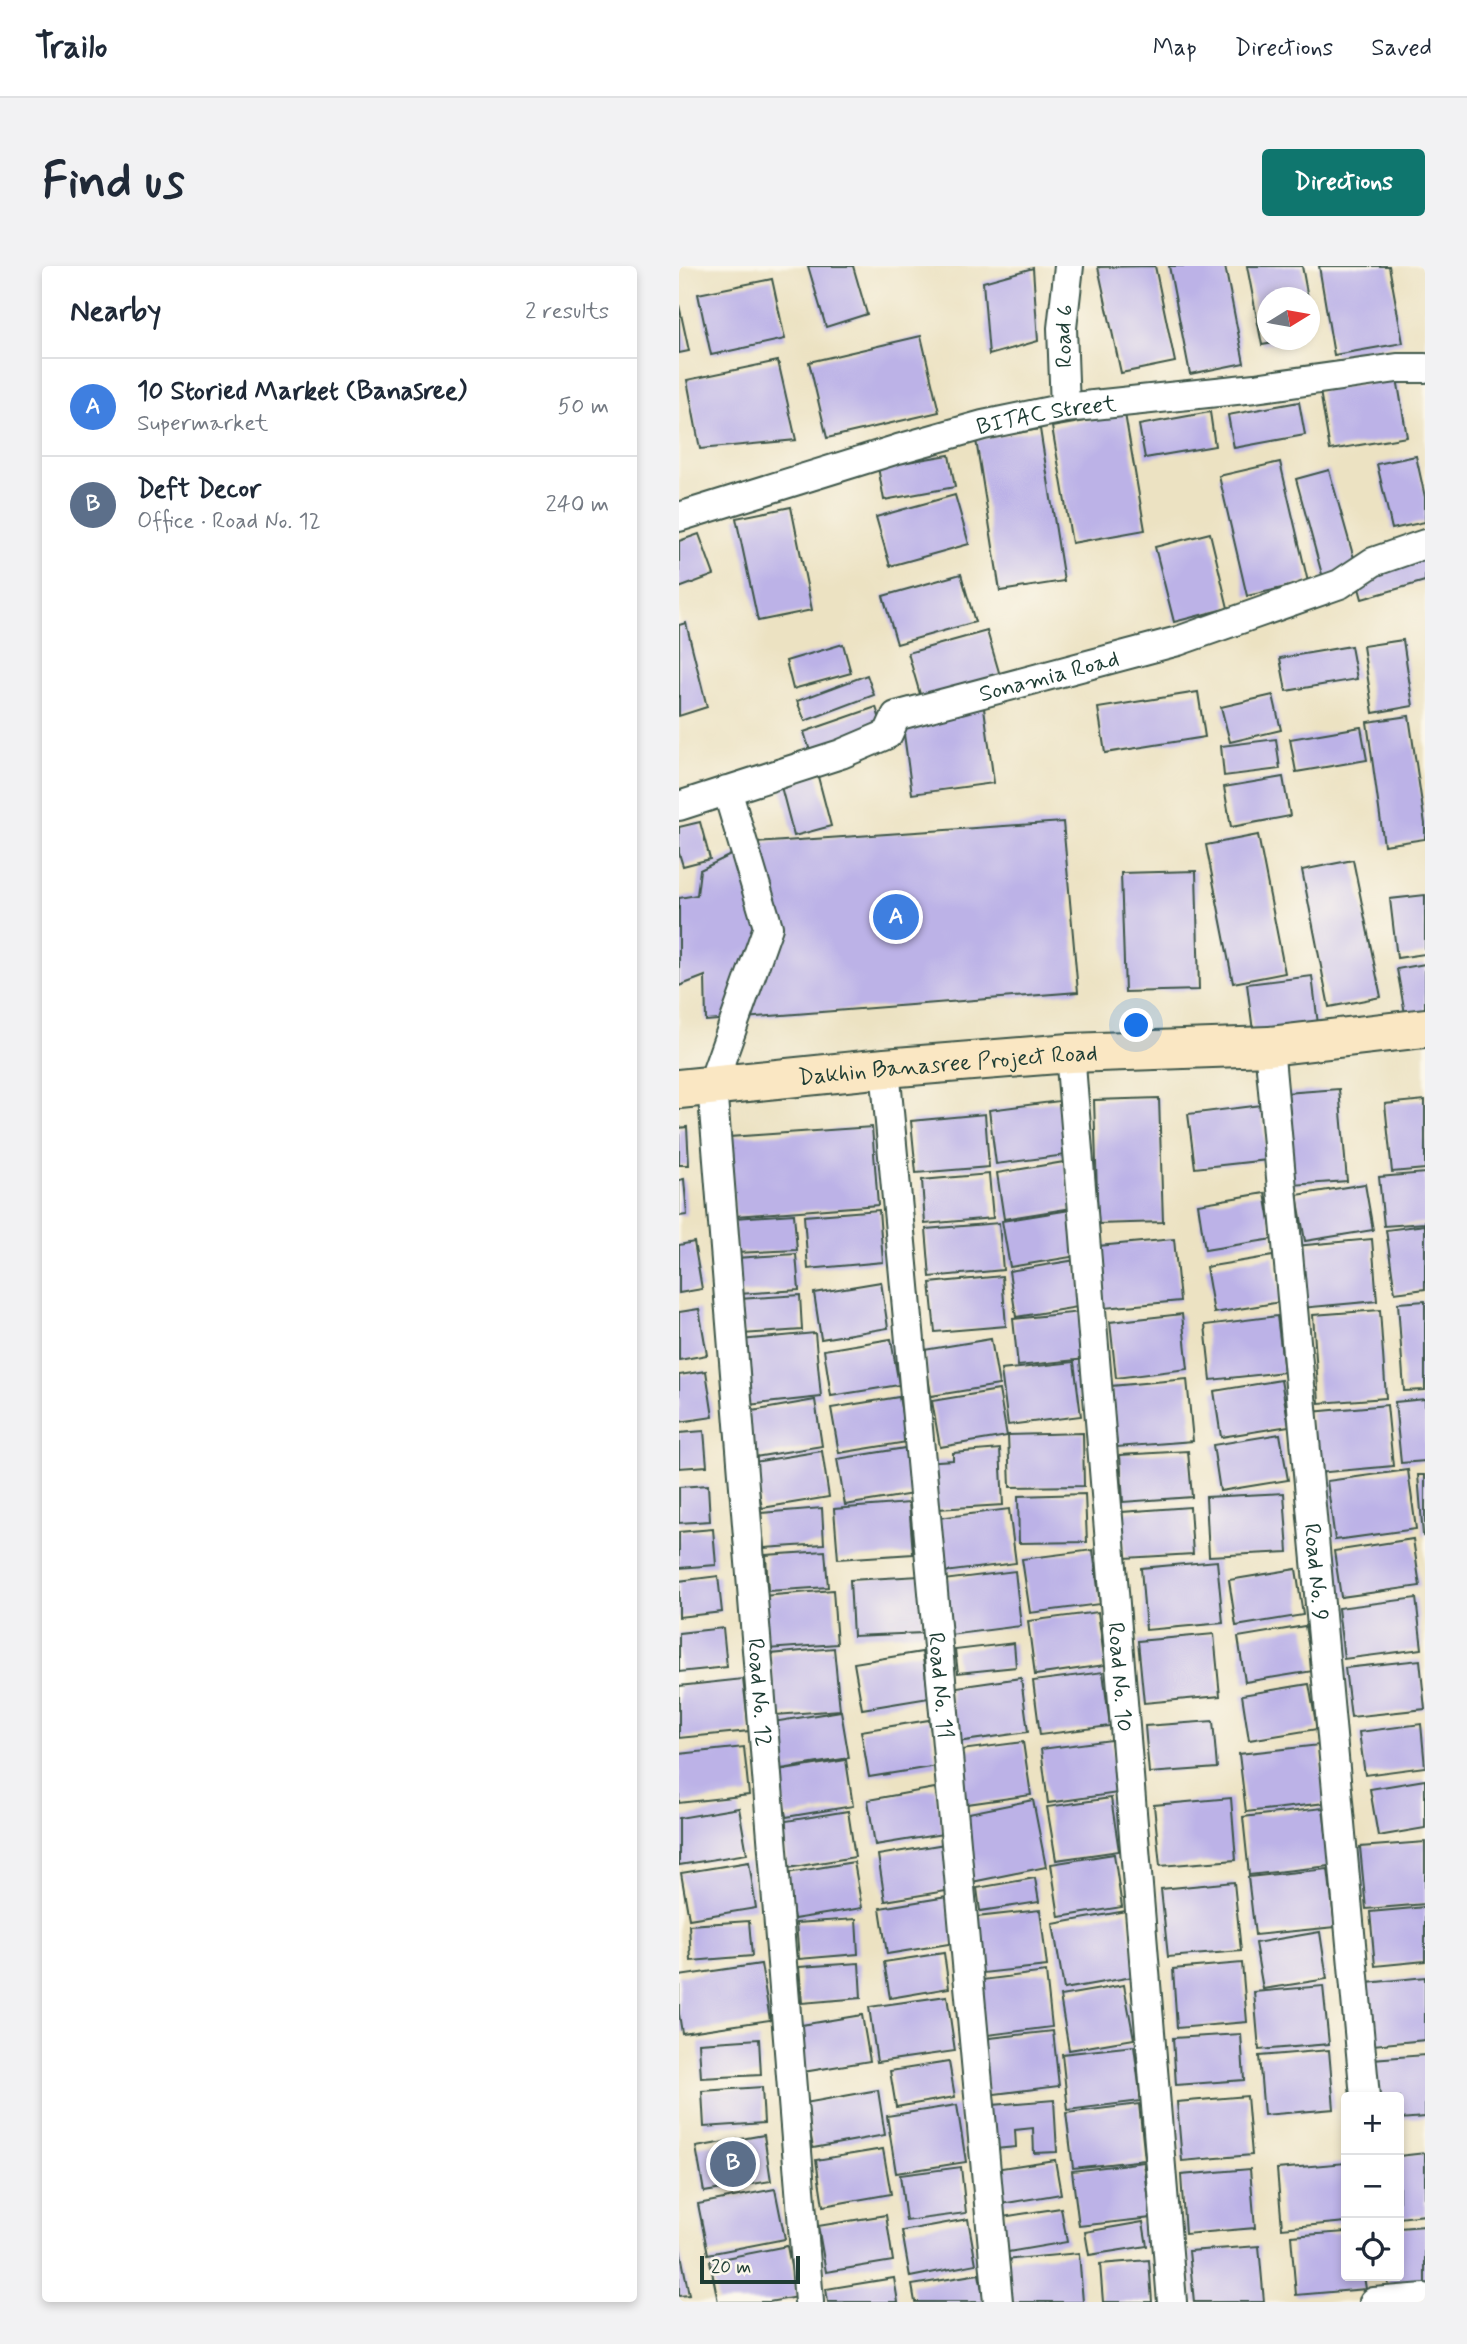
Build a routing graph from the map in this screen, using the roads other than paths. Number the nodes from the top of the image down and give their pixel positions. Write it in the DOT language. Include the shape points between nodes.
graph roads {
  1 [pos="1069,266"];
  2 [pos="1425,368"];
  3 [pos="1065,408"];
  4 [pos="679,517"];
  5 [pos="1425,544"];
  6 [pos="727,790"];
  7 [pos="679,806"];
  8 [pos="1425,1028"];
  9 [pos="1269,1046"];
  10 [pos="1070,1053"];
  11 [pos="885,1068"];
  12 [pos="696,1087"];
  13 [pos="1365,2092"];
  14 [pos="1381,2281"];
  15 [pos="1425,2298"];
  16 [pos="1383,2301"];
  17 [pos="809,2302"];
  18 [pos="998,2302"];
  19 [pos="1172,2302"];
  20 [pos="1374,2302"];
  1 -- 3 [label="street, Road 6" via="1062,328"];
  2 -- 3 [label="street, BITAC Street"];
  3 -- 4 [label="street, BITAC Street" via="922,442"];
  5 -- 6 [label="street, Sonamia Road" via="1373,562 1340,584 1178,641 896,716 888,734"];
  6 -- 7 [label="street, Sonamia Road"];
  6 -- 12 [label="street" via="768,928"];
  8 -- 9 [label="street, Dakhin Banasree Project Road"];
  9 -- 10 [label="street, Dakhin Banasree Project Road"];
  9 -- 13 [label="street, Road No. 9"];
  10 -- 11 [label="street, Dakhin Banasree Project Road"];
  10 -- 19 [label="street, Road No. 10"];
  11 -- 12 [label="street, Dakhin Banasree Project Road"];
  11 -- 18 [label="street, Road No. 11"];
  12 -- 17 [label="street, Road No. 12"];
  14 -- 16 [label="street"];
  15 -- 16 [label="street"];
  16 -- 20 [label="street"];
}
